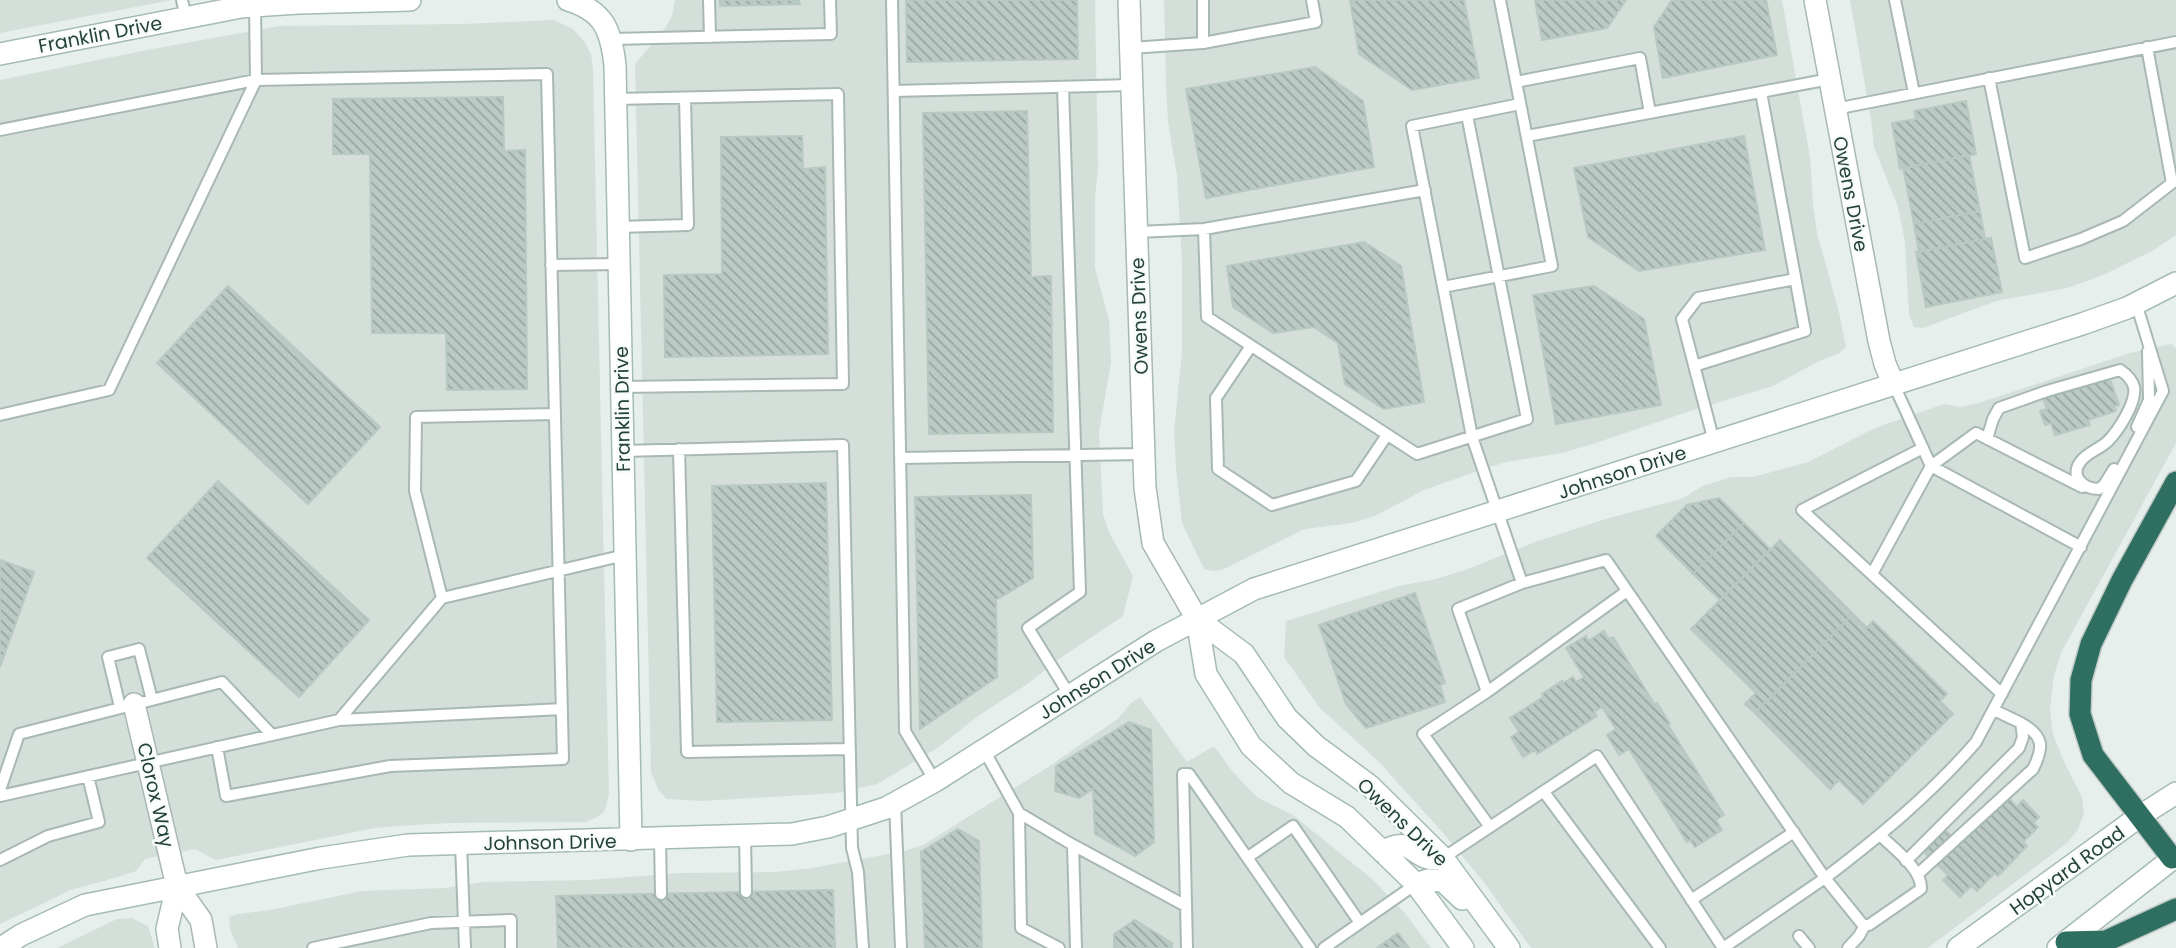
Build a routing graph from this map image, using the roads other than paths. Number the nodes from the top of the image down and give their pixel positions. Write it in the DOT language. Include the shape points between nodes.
graph roads {
  1 [pos="410,0"];
  2 [pos="568,0"];
  3 [pos="709,0"];
  4 [pos="830,0"];
  5 [pos="892,0"];
  6 [pos="1129,0"];
  7 [pos="1203,0"];
  8 [pos="1312,0"];
  9 [pos="1500,0"];
  10 [pos="1815,0"];
  11 [pos="1895,0"];
  12 [pos="246,4"];
  13 [pos="184,9"];
  14 [pos="710,37"];
  15 [pos="612,39"];
  16 [pos="2176,42"];
  17 [pos="1203,43"];
  18 [pos="2147,47"];
  19 [pos="1131,48"];
  20 [pos="0,54"];
  21 [pos="1989,78"];
  22 [pos="1830,79"];
  23 [pos="256,80"];
  24 [pos="1516,82"];
  25 [pos="1132,85"];
  26 [pos="1063,87"];
  27 [pos="894,91"];
  28 [pos="1761,92"];
  29 [pos="1913,93"];
  30 [pos="685,97"];
  31 [pos="616,99"];
  32 [pos="1520,104"];
  33 [pos="1836,109"];
  34 [pos="1650,113"];
  35 [pos="1467,115"];
  36 [pos="0,131"];
  37 [pos="1527,136"];
  38 [pos="2174,183"];
  39 [pos="1425,190"];
  40 [pos="618,227"];
  41 [pos="1204,229"];
  42 [pos="1136,232"];
  43 [pos="619,264"];
  44 [pos="551,265"];
  45 [pos="1499,276"];
  46 [pos="1796,279"];
  47 [pos="2176,283"];
  48 [pos="1443,287"];
  49 [pos="2136,303"];
  50 [pos="1251,345"];
  51 [pos="2148,345"];
  52 [pos="1694,366"];
  53 [pos="1894,385"];
  54 [pos="622,387"];
  55 [pos="555,414"];
  56 [pos="0,415"];
  57 [pos="1387,435"];
  58 [pos="1472,437"];
  59 [pos="1987,439"];
  60 [pos="1714,442"];
  61 [pos="1923,448"];
  62 [pos="679,449"];
  63 [pos="623,451"];
  64 [pos="1144,454"];
  65 [pos="1076,455"];
  66 [pos="900,458"];
  67 [pos="1931,466"];
  68 [pos="2176,482"];
  69 [pos="2106,500"];
  70 [pos="1497,511"];
  71 [pos="2081,547"];
  72 [pos="625,555"];
  73 [pos="558,571"];
  74 [pos="1872,574"];
  75 [pos="1521,583"];
  76 [pos="1628,591"];
  77 [pos="442,598"];
  78 [pos="1197,619"];
  79 [pos="1487,692"];
  80 [pos="2002,694"];
  81 [pos="1070,696"];
  82 [pos="135,704"];
  83 [pos="562,709"];
  84 [pos="1994,710"];
  85 [pos="339,720"];
  86 [pos="2021,723"];
  87 [pos="272,735"];
  88 [pos="217,747"];
  89 [pos="850,749"];
  90 [pos="984,750"];
  91 [pos="148,763"];
  92 [pos="88,776"];
  93 [pos="935,781"];
  94 [pos="0,790"];
  95 [pos="1544,792"];
  96 [pos="2176,793"];
  97 [pos="0,796"];
  98 [pos="895,803"];
  99 [pos="1020,813"];
  100 [pos="2140,816"];
  101 [pos="852,820"];
  102 [pos="1490,827"];
  103 [pos="1794,832"];
  104 [pos="745,836"];
  105 [pos="1881,836"];
  106 [pos="660,839"];
  107 [pos="631,840"];
  108 [pos="461,844"];
  109 [pos="1073,845"];
  110 [pos="1383,852"];
  111 [pos="2174,857"];
  112 [pos="1248,858"];
  113 [pos="1443,858"];
  114 [pos="0,860"];
  115 [pos="1906,861"];
  116 [pos="1918,874"];
  117 [pos="1825,878"];
  118 [pos="1416,884"];
  119 [pos="177,886"];
  120 [pos="746,892"];
  121 [pos="661,894"];
  122 [pos="1691,900"];
  123 [pos="1478,904"];
  124 [pos="1186,906"];
  125 [pos="2176,909"];
  126 [pos="464,922"];
  127 [pos="1360,923"];
  128 [pos="1865,925"];
  129 [pos="1799,936"];
  130 [pos="2062,945"];
  131 [pos="1,948"];
  132 [pos="170,948"];
  133 [pos="206,948"];
  134 [pos="313,948"];
  135 [pos="465,948"];
  136 [pos="511,948"];
  137 [pos="863,948"];
  138 [pos="901,948"];
  139 [pos="1059,948"];
  140 [pos="1076,948"];
  141 [pos="1187,948"];
  142 [pos="1310,948"];
  143 [pos="1324,948"];
  144 [pos="1463,948"];
  145 [pos="1509,948"];
  146 [pos="1660,948"];
  147 [pos="1723,948"];
  148 [pos="1809,948"];
  149 [pos="1848,948"];
  150 [pos="1958,948"];
  1 -- 12 [label="street, Franklin Drive"];
  2 -- 15 [label="street" via="586,6 600,18"];
  3 -- 14 [label="lane"];
  4 -- 14 [label="lane" via="831,34"];
  5 -- 27 [label="lane"];
  6 -- 19 [label="street, Owens Drive"];
  7 -- 17 [label="lane"];
  8 -- 17 [label="lane" via="1316,22"];
  9 -- 24 [label="lane"];
  10 -- 22 [label="street, Owens Drive"];
  11 -- 29 [label="lane"];
  12 -- 13 [label="street, Franklin Drive"];
  12 -- 23 [label="lane"];
  13 -- 20 [label="street, Franklin Drive"];
  14 -- 15 [label="lane"];
  15 -- 31 [label="street, Franklin Drive"];
  16 -- 18 [label="lane"];
  17 -- 19 [label="lane"];
  18 -- 21 [label="lane"];
  18 -- 38 [label="lane"];
  19 -- 25 [label="street, Owens Drive"];
  21 -- 29 [label="lane"];
  21 -- 38 [label="lane" via="2025,258 2123,221"];
  22 -- 28 [label="lane"];
  22 -- 33 [label="street, Owens Drive"];
  23 -- 36 [label="lane"];
  23 -- 44 [label="lane" via="547,74"];
  23 -- 56 [label="lane" via="109,390"];
  24 -- 32 [label="lane"];
  24 -- 34 [label="lane" via="1640,58"];
  25 -- 26 [label="lane"];
  25 -- 42 [label="street, Owens Drive"];
  26 -- 27 [label="lane"];
  26 -- 65 [label="lane"];
  27 -- 66 [label="lane"];
  28 -- 34 [label="lane"];
  28 -- 46 [label="lane"];
  29 -- 33 [label="lane"];
  30 -- 31 [label="lane"];
  30 -- 40 [label="lane" via="688,225"];
  30 -- 54 [label="lane" via="838,94 843,384"];
  31 -- 40 [label="street, Franklin Drive"];
  32 -- 35 [label="lane"];
  32 -- 37 [label="lane"];
  33 -- 53 [label="street, Owens Drive" via="1879,341"];
  34 -- 37 [label="lane"];
  35 -- 39 [label="lane" via="1412,126"];
  35 -- 45 [label="lane"];
  37 -- 45 [label="lane" via="1552,266"];
  39 -- 41 [label="lane"];
  39 -- 48 [label="lane"];
  40 -- 43 [label="street, Franklin Drive"];
  41 -- 42 [label="lane"];
  41 -- 50 [label="lane" via="1207,317"];
  42 -- 64 [label="street, Owens Drive"];
  43 -- 44 [label="lane"];
  43 -- 54 [label="street, Franklin Drive"];
  44 -- 55 [label="lane"];
  45 -- 48 [label="lane"];
  45 -- 58 [label="lane" via="1527,419"];
  46 -- 52 [label="lane" via="1805,331"];
  46 -- 52 [label="lane" via="1698,298 1682,319"];
  47 -- 49 [label="street, Johnson Drive"];
  48 -- 58 [label="lane"];
  49 -- 51 [label="lane"];
  49 -- 53 [label="street, Johnson Drive"];
  50 -- 57 [label="lane"];
  50 -- 57 [label="lane" via="1216,398 1218,469 1272,505 1356,481"];
  51 -- 59 [label="lane" via="2149,400 2109,479 2099,489 2084,486 2076,472 2084,457 2109,441 2128,412 2134,387 2120,370 1999,408"];
  51 -- 69 [label="lane" via="2164,391"];
  52 -- 60 [label="lane"];
  53 -- 60 [label="street, Johnson Drive"];
  53 -- 61 [label="lane"];
  54 -- 63 [label="street, Franklin Drive"];
  55 -- 73 [label="lane"];
  55 -- 77 [label="lane" via="416,416 415,491"];
  57 -- 58 [label="lane" via="1417,454"];
  58 -- 70 [label="lane"];
  59 -- 67 [label="lane" via="1976,433"];
  59 -- 69 [label="lane"];
  60 -- 70 [label="street, Johnson Drive"];
  61 -- 67 [label="lane"];
  61 -- 74 [label="lane" via="1802,510"];
  62 -- 63 [label="lane"];
  62 -- 89 [label="lane" via="687,752"];
  62 -- 89 [label="lane" via="843,445"];
  63 -- 72 [label="street, Franklin Drive"];
  64 -- 65 [label="lane"];
  64 -- 78 [label="street, Owens Drive" via="1153,543"];
  65 -- 66 [label="lane"];
  65 -- 81 [label="lane" via="1080,592 1028,628"];
  66 -- 93 [label="lane" via="905,731"];
  67 -- 71 [label="lane"];
  67 -- 74 [label="lane"];
  68 -- 100 [label="highway" via="2091,644 2081,680 2080,714 2093,755"];
  69 -- 71 [label="lane"];
  70 -- 75 [label="lane"];
  70 -- 78 [label="street, Johnson Drive" via="1254,589"];
  71 -- 80 [label="lane"];
  72 -- 73 [label="lane"];
  72 -- 107 [label="street, Franklin Drive"];
  73 -- 77 [label="lane"];
  73 -- 83 [label="lane"];
  74 -- 80 [label="lane"];
  75 -- 76 [label="lane" via="1606,560"];
  75 -- 79 [label="lane" via="1458,609"];
  76 -- 79 [label="lane"];
  76 -- 103 [label="lane"];
  77 -- 85 [label="lane"];
  78 -- 81 [label="street, Johnson Drive"];
  78 -- 110 [label="street, Owens Drive" via="1206,674 1251,747 1291,783 1347,817"];
  78 -- 113 [label="street, Owens Drive" via="1244,654 1287,718 1370,786"];
  79 -- 102 [label="lane" via="1423,734"];
  80 -- 84 [label="lane"];
  81 -- 90 [label="street, Johnson Drive"];
  82 -- 82 [label="lane" via="139,649 108,657"];
  82 -- 87 [label="lane" via="222,682"];
  82 -- 91 [label="street, Clorox Way"];
  82 -- 94 [label="lane" via="19,734"];
  83 -- 85 [label="lane"];
  83 -- 88 [label="lane" via="563,759 390,766 226,796"];
  84 -- 86 [label="lane"];
  84 -- 105 [label="lane" via="1976,742 1954,767"];
  85 -- 87 [label="lane"];
  86 -- 115 [label="lane" via="2020,748"];
  86 -- 116 [label="lane" via="2039,739 2041,753 2033,769"];
  87 -- 88 [label="lane"];
  88 -- 91 [label="lane"];
  89 -- 101 [label="lane"];
  90 -- 93 [label="street, Johnson Drive"];
  90 -- 99 [label="lane"];
  91 -- 92 [label="lane"];
  91 -- 119 [label="street, Clorox Way"];
  92 -- 97 [label="lane"];
  92 -- 114 [label="lane" via="99,822 48,836"];
  93 -- 98 [label="street, Johnson Drive"];
  95 -- 102 [label="lane"];
  95 -- 122 [label="lane" via="1598,757"];
  95 -- 146 [label="lane"];
  96 -- 100 [label="street, Hopyard Road"];
  98 -- 101 [label="street, Johnson Drive"];
  98 -- 138 [label="lane"];
  99 -- 109 [label="lane"];
  99 -- 139 [label="lane" via="1021,928"];
  100 -- 111 [label="highway"];
  100 -- 150 [label="street, Hopyard Road"];
  101 -- 104 [label="street, Johnson Drive" via="792,834"];
  101 -- 137 [label="lane"];
  102 -- 113 [label="lane"];
  103 -- 117 [label="lane"];
  103 -- 122 [label="lane"];
  104 -- 106 [label="street, Johnson Drive"];
  104 -- 120 [label="lane"];
  105 -- 115 [label="lane"];
  105 -- 117 [label="lane"];
  106 -- 107 [label="street, Johnson Drive"];
  106 -- 121 [label="lane"];
  107 -- 108 [label="street, Johnson Drive"];
  108 -- 119 [label="street, Johnson Drive" via="408,845"];
  108 -- 126 [label="lane"];
  109 -- 124 [label="lane"];
  109 -- 140 [label="lane"];
  110 -- 113 [label="street" via="1400,844 1423,858"];
  110 -- 118 [label="street, Owens Drive"];
  111 -- 130 [label="street"];
  112 -- 124 [label="lane" via="1189,774 1183,774"];
  112 -- 127 [label="lane" via="1293,826"];
  112 -- 142 [label="lane"];
  113 -- 123 [label="street, Owens Drive"];
  115 -- 116 [label="lane"];
  116 -- 128 [label="lane" via="1922,889"];
  117 -- 128 [label="lane"];
  117 -- 147 [label="lane"];
  118 -- 123 [label="street" via="1443,881 1468,903"];
  118 -- 127 [label="lane"];
  118 -- 144 [label="street, Owens Drive"];
  119 -- 131 [label="street, Johnson Drive" via="85,905"];
  119 -- 132 [label="street, Clorox Way" via="167,929"];
  119 -- 133 [label="street, Clorox Way" via="201,920"];
  122 -- 147 [label="lane"];
  123 -- 145 [label="street, Owens Drive"];
  124 -- 141 [label="lane"];
  125 -- 130 [label="highway" via="2106,941"];
  126 -- 134 [label="lane" via="432,923"];
  126 -- 135 [label="lane"];
  126 -- 136 [label="lane" via="511,920"];
  127 -- 143 [label="lane"];
  128 -- 149 [label="lane"];
  129 -- 148 [label="lane"];
}
